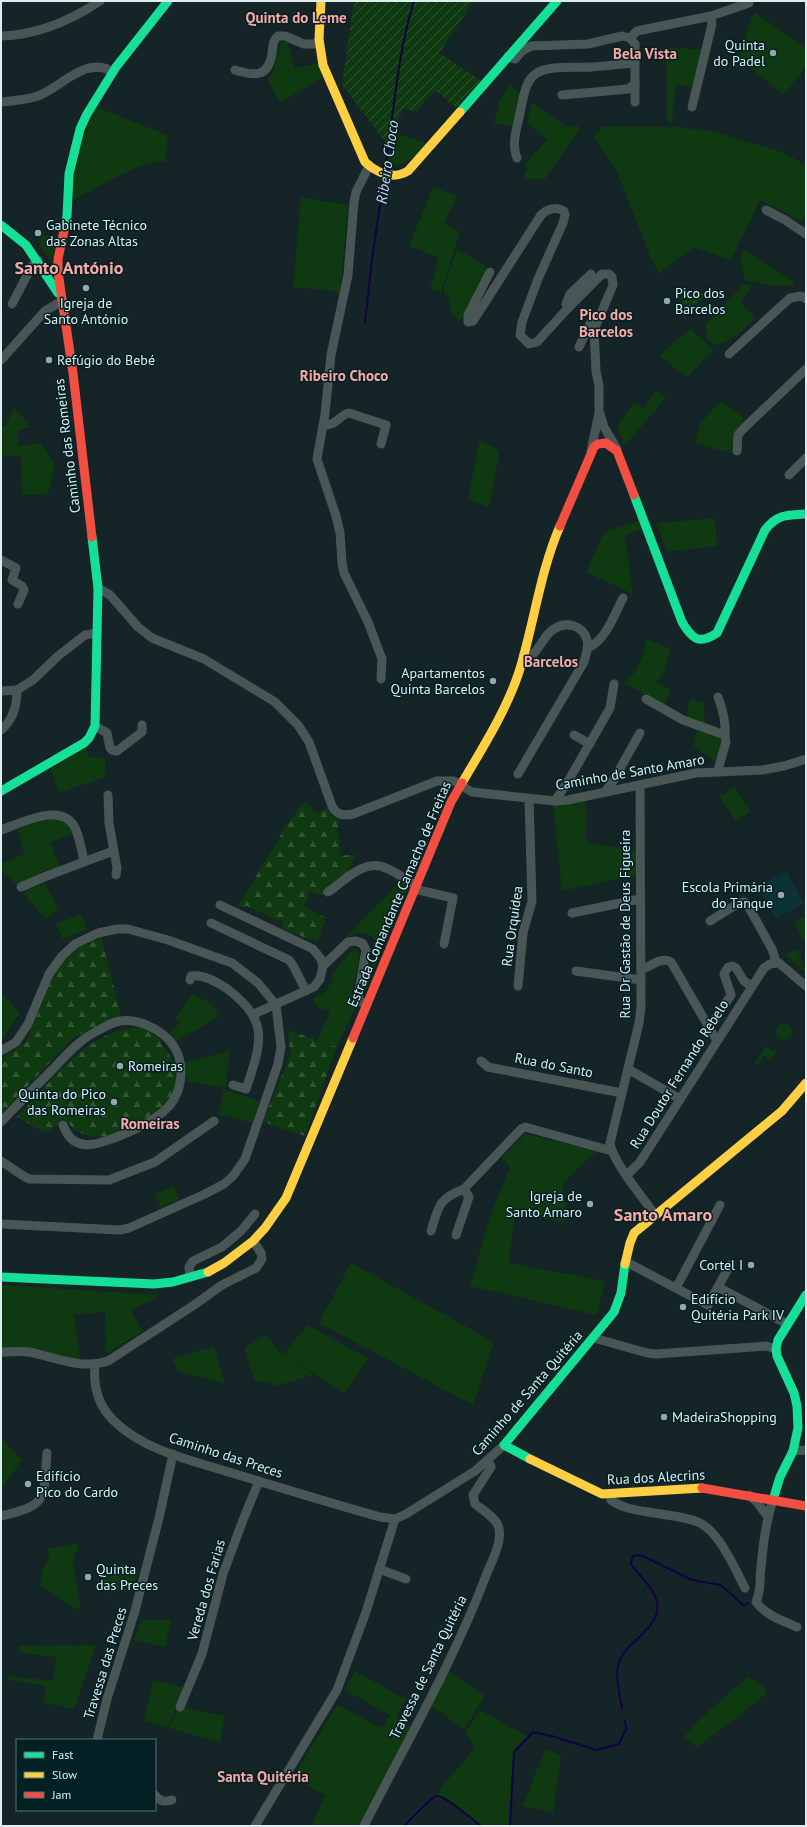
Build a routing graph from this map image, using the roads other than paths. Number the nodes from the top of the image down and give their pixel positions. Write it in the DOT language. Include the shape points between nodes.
graph roads {
  1 [pos="100,1"];
  2 [pos="168,1"];
  3 [pos="321,1"];
  4 [pos="556,1"];
  5 [pos="749,2"];
  6 [pos="711,16"];
  7 [pos="1,36"];
  8 [pos="630,38"];
  9 [pos="318,44"];
  10 [pos="508,56"];
  11 [pos="635,63"];
  12 [pos="235,70"];
  13 [pos="113,72"];
  14 [pos="635,84"];
  15 [pos="562,95"];
  16 [pos="1,102"];
  17 [pos="636,102"];
  18 [pos="692,107"];
  19 [pos="517,158"];
  20 [pos="369,166"];
  21 [pos="766,210"];
  22 [pos="1,225"];
  23 [pos="806,234"];
  24 [pos="38,260"];
  25 [pos="490,272"];
  26 [pos="591,274"];
  27 [pos="806,299"];
  28 [pos="62,301"];
  29 [pos="12,304"];
  30 [pos="605,304"];
  31 [pos="569,307"];
  32 [pos="579,347"];
  33 [pos="729,354"];
  34 [pos="1,360"];
  35 [pos="806,369"];
  36 [pos="599,413"];
  37 [pos="323,425"];
  38 [pos="381,444"];
  39 [pos="617,450"];
  40 [pos="737,451"];
  41 [pos="591,452"];
  42 [pos="806,458"];
  43 [pos="789,475"];
  44 [pos="806,514"];
  45 [pos="1,560"];
  46 [pos="98,588"];
  47 [pos="623,598"];
  48 [pos="18,604"];
  49 [pos="97,633"];
  50 [pos="588,648"];
  51 [pos="523,654"];
  52 [pos="381,679"];
  53 [pos="614,684"];
  54 [pos="2,688"];
  55 [pos="17,690"];
  56 [pos="718,697"];
  57 [pos="646,699"];
  58 [pos="142,725"];
  59 [pos="95,726"];
  60 [pos="1,730"];
  61 [pos="640,732"];
  62 [pos="574,735"];
  63 [pos="724,736"];
  64 [pos="590,744"];
  65 [pos="806,760"];
  66 [pos="718,770"];
  67 [pos="518,774"];
  68 [pos="640,785"];
  69 [pos="460,786"];
  70 [pos="1,791"];
  71 [pos="605,792"];
  72 [pos="108,795"];
  73 [pos="529,799"];
  74 [pos="555,801"];
  75 [pos="1,830"];
  76 [pos="113,851"];
  77 [pos="84,861"];
  78 [pos="116,875"];
  79 [pos="415,887"];
  80 [pos="21,888"];
  81 [pos="328,892"];
  82 [pos="640,899"];
  83 [pos="220,905"];
  84 [pos="572,912"];
  85 [pos="710,921"];
  86 [pos="211,923"];
  87 [pos="444,944"];
  88 [pos="776,962"];
  89 [pos="323,966"];
  90 [pos="641,970"];
  91 [pos="576,971"];
  92 [pos="190,980"];
  93 [pos="641,980"];
  94 [pos="748,984"];
  95 [pos="518,986"];
  96 [pos="806,986"];
  97 [pos="729,987"];
  98 [pos="306,991"];
  99 [pos="367,1004"];
  100 [pos="276,1005"];
  101 [pos="254,1014"];
  102 [pos="710,1028"];
  103 [pos="717,1041"];
  104 [pos="1,1051"];
  105 [pos="481,1061"];
  106 [pos="628,1069"];
  107 [pos="806,1083"];
  108 [pos="233,1085"];
  109 [pos="622,1093"];
  110 [pos="680,1099"];
  111 [pos="214,1121"];
  112 [pos="1,1122"];
  113 [pos="63,1125"];
  114 [pos="612,1151"];
  115 [pos="1,1161"];
  116 [pos="627,1175"];
  117 [pos="464,1189"];
  118 [pos="720,1205"];
  119 [pos="255,1214"];
  120 [pos="655,1215"];
  121 [pos="1,1224"];
  122 [pos="431,1231"];
  123 [pos="456,1235"];
  124 [pos="254,1242"];
  125 [pos="625,1263"];
  126 [pos="730,1265"];
  127 [pos="1,1277"];
  128 [pos="190,1278"];
  129 [pos="718,1287"];
  130 [pos="676,1288"];
  131 [pos="806,1295"];
  132 [pos="787,1324"];
  133 [pos="594,1338"];
  134 [pos="776,1349"];
  135 [pos="1,1352"];
  136 [pos="95,1365"];
  137 [pos="504,1445"];
  138 [pos="806,1450"];
  139 [pos="793,1451"];
  140 [pos="47,1453"];
  141 [pos="173,1454"];
  142 [pos="488,1460"];
  143 [pos="780,1477"];
  144 [pos="259,1482"];
  145 [pos="610,1494"];
  146 [pos="748,1495"];
  147 [pos="773,1500"];
  148 [pos="799,1504"];
  149 [pos="765,1514"];
  150 [pos="1,1516"];
  151 [pos="395,1519"];
  152 [pos="379,1569"];
  153 [pos="406,1579"];
  154 [pos="745,1588"];
  155 [pos="797,1627"];
  156 [pos="180,1707"];
  157 [pos="97,1739"];
  158 [pos="156,1797"];
  159 [pos="172,1800"];
  160 [pos="256,1826"];
  161 [pos="364,1826"];
  1 -- 7 [label="street" via="68,20 34,31"];
  2 -- 13 [label="street, Caminho das Romeiras"];
  3 -- 9 [label="street"];
  4 -- 10 [label="street"];
  5 -- 6 [label="street"];
  6 -- 8 [label="street" via="637,31"];
  6 -- 18 [label="street" via="712,24"];
  8 -- 10 [label="street" via="622,36 588,44 538,45 527,48 516,59"];
  8 -- 11 [label="street" via="635,44"];
  9 -- 12 [label="street" via="304,44 286,36 278,36 273,44 268,67 262,73 251,75"];
  9 -- 20 [label="street" via="327,76 362,157"];
  10 -- 20 [label="street" via="408,171 389,175 377,172"];
  11 -- 14 [label="street"];
  11 -- 19 [label="street" via="557,68 533,76 526,90 516,135 514,146"];
  13 -- 16 [label="street" via="104,67 88,67 38,96"];
  13 -- 28 [label="street, Caminho das Romeiras" via="83,122 72,160 67,217 58,264"];
  14 -- 15 [label="street" via="628,89"];
  14 -- 17 [label="street"];
  20 -- 37 [label="street" via="354,202 348,275 331,355"];
  21 -- 23 [label="street"];
  22 -- 24 [label="street" via="24,242"];
  24 -- 28 [label="street"];
  24 -- 29 [label="street" via="32,266"];
  25 -- 31 [label="street" via="468,315 468,322 473,321 541,215 549,209 561,209 565,215 563,223 522,322 522,339 529,344 537,342"];
  26 -- 31 [label="street" via="570,294 566,304"];
  27 -- 33 [label="street" via="801,296 790,298"];
  28 -- 34 [label="street" via="45,311"];
  28 -- 46 [label="street, Caminho das Romeiras"];
  30 -- 31 [label="street" via="614,282 612,277 602,274"];
  30 -- 32 [label="street" via="593,318"];
  30 -- 36 [label="street" via="593,335 599,386"];
  35 -- 40 [label="street" via="742,430 738,435"];
  36 -- 39 [label="street"];
  36 -- 41 [label="street"];
  37 -- 38 [label="street" via="332,425 347,413 386,425"];
  37 -- 52 [label="street" via="318,466 336,516 344,573 368,622 382,659"];
  39 -- 41 [label="street" via="610,444 603,443 594,447"];
  39 -- 44 [label="street" via="682,622 694,638 710,639 717,633 756,547 771,522 781,516"];
  41 -- 51 [label="street, Estrada Comandante Camacho de Freitas" via="548,561"];
  42 -- 43 [label="street"];
  45 -- 48 [label="street" via="16,568 12,580 24,590"];
  46 -- 49 [label="street, Caminho das Romeiras"];
  46 -- 69 [label="street, Caminho de Santo Amaro" via="110,596 138,628 152,638 204,659 275,702 298,725 309,742 332,806 340,814 353,814 431,782 450,781"];
  47 -- 50 [label="street" via="601,638"];
  49 -- 55 [label="street" via="85,635 33,680"];
  49 -- 59 [label="street, Caminho das Romeiras"];
  50 -- 51 [label="street" via="583,632 574,626 563,626 551,631 534,653"];
  50 -- 67 [label="street" via="584,662"];
  51 -- 69 [label="street, Estrada Comandante Camacho de Freitas" via="511,694"];
  53 -- 64 [label="street" via="610,708"];
  54 -- 55 [label="street"];
  55 -- 60 [label="street" via="17,703 8,724"];
  56 -- 63 [label="street" via="724,716"];
  57 -- 63 [label="street" via="683,720"];
  58 -- 59 [label="street" via="142,732 117,750 110,748 107,733"];
  59 -- 70 [label="street" via="84,743"];
  61 -- 71 [label="street"];
  62 -- 64 [label="street"];
  63 -- 66 [label="street" via="726,742"];
  64 -- 74 [label="street"];
  65 -- 66 [label="street, Caminho de Santo Amaro" via="762,770"];
  66 -- 68 [label="street, Caminho de Santo Amaro"];
  68 -- 71 [label="street, Caminho de Santo Amaro"];
  68 -- 82 [label="street, Rua Dr Gastão de Deus Figueira"];
  69 -- 73 [label="street, Caminho de Santo Amaro" via="472,792"];
  69 -- 79 [label="street, Estrada Comandante Camacho de Freitas"];
  71 -- 74 [label="street, Caminho de Santo Amaro"];
  72 -- 76 [label="street"];
  73 -- 74 [label="street, Caminho de Santo Amaro"];
  73 -- 95 [label="street, Rua Orquídea" via="532,901 523,933"];
  75 -- 77 [label="street" via="47,815 64,817 76,829"];
  76 -- 77 [label="street"];
  76 -- 78 [label="street"];
  77 -- 80 [label="street"];
  79 -- 81 [label="street" via="377,865 357,870"];
  79 -- 87 [label="street" via="453,898"];
  79 -- 99 [label="street, Estrada Comandante Camacho de Freitas"];
  82 -- 84 [label="street"];
  82 -- 90 [label="street, Rua Dr Gastão de Deus Figueira"];
  83 -- 89 [label="street" via="313,949"];
  85 -- 88 [label="street" via="744,902 772,949"];
  86 -- 98 [label="street" via="288,960"];
  88 -- 94 [label="street, Rua Doutor Fernando Rebelo" via="764,968"];
  88 -- 96 [label="street"];
  89 -- 98 [label="street" via="320,979 314,987"];
  89 -- 99 [label="street" via="348,942 356,941 363,944 366,954 358,997 361,1002"];
  90 -- 93 [label="street, Rua Dr Gastão de Deus Figueira"];
  90 -- 102 [label="street" via="661,960 671,962"];
  91 -- 93 [label="street"];
  92 -- 101 [label="street" via="196,975 219,982 243,1001"];
  93 -- 106 [label="street, Rua Dr Gastão de Deus Figueira" via="639,1023"];
  94 -- 97 [label="street, Rua Doutor Fernando Rebelo"];
  94 -- 97 [label="street, Rua Doutor Fernando Rebelo" via="732,966 728,967 724,974"];
  94 -- 103 [label="street, Rua Doutor Fernando Rebelo"];
  97 -- 102 [label="street, Rua Doutor Fernando Rebelo" via="729,998"];
  98 -- 100 [label="street"];
  99 -- 124 [label="street, Estrada Comandante Camacho de Freitas" via="286,1198 271,1223"];
  100 -- 101 [label="street"];
  100 -- 104 [label="street" via="258,983 232,963 139,931 117,929 84,939 62,956 49,974 28,1024 16,1042"];
  100 -- 121 [label="street" via="282,1047 278,1064 245,1159 224,1184 120,1230"];
  101 -- 108 [label="street" via="258,1025 256,1059 246,1089"];
  102 -- 103 [label="street"];
  103 -- 110 [label="street, Rua Doutor Fernando Rebelo"];
  105 -- 109 [label="street, Rua do Santo" via="488,1066"];
  106 -- 109 [label="street, Rua Dr Gastão de Deus Figueira"];
  106 -- 110 [label="street"];
  107 -- 120 [label="street, Caminho de Santa Quitéria" via="777,1116"];
  109 -- 114 [label="street, Rua Dr Gastão de Deus Figueira" via="610,1143"];
  110 -- 116 [label="street, Rua Doutor Fernando Rebelo" via="640,1162"];
  111 -- 115 [label="street" via="155,1162 110,1180 30,1179"];
  112 -- 113 [label="street" via="82,1040 100,1029 121,1021 144,1023 173,1044 180,1059 179,1089 171,1105 157,1117 117,1137 96,1144 74,1142 67,1136"];
  114 -- 116 [label="street"];
  114 -- 117 [label="street" via="525,1127 518,1131"];
  116 -- 120 [label="street"];
  117 -- 122 [label="street" via="443,1200"];
  117 -- 123 [label="street" via="469,1198"];
  118 -- 130 [label="street"];
  119 -- 128 [label="street" via="241,1231 222,1247 193,1261 189,1267"];
  120 -- 125 [label="street, Caminho de Santa Quitéria" via="634,1233 629,1242"];
  124 -- 128 [label="street, Estrada Comandante Camacho de Freitas" via="216,1268"];
  124 -- 136 [label="street" via="262,1259 256,1268 222,1285 108,1361"];
  125 -- 130 [label="street"];
  125 -- 133 [label="street, Caminho de Santa Quitéria" via="618,1306"];
  126 -- 129 [label="street"];
  127 -- 128 [label="street, Estrada Comandante Camacho de Freitas" via="155,1283"];
  129 -- 130 [label="street" via="708,1305"];
  129 -- 132 [label="street"];
  131 -- 132 [label="street"];
  132 -- 134 [label="street"];
  133 -- 134 [label="street" via="647,1353 766,1346"];
  133 -- 137 [label="street, Caminho de Santa Quitéria"];
  134 -- 139 [label="street" via="796,1406 798,1428"];
  135 -- 136 [label="street" via="27,1352"];
  136 -- 141 [label="street, Caminho das Preces" via="94,1387 106,1412 133,1436"];
  137 -- 142 [label="street, Caminho de Santa Quitéria"];
  137 -- 145 [label="street, Rua dos Alecrins" via="595,1492"];
  138 -- 139 [label="street"];
  139 -- 143 [label="street"];
  140 -- 150 [label="street" via="44,1493 37,1504 25,1511"];
  141 -- 144 [label="street, Caminho das Preces"];
  141 -- 157 [label="street, Travessa das Preces" via="133,1619 109,1692"];
  142 -- 151 [label="street, Caminho de Santa Quitéria" via="464,1480"];
  142 -- 161 [label="street, Travessa de Santa Quitéria" via="491,1467 473,1495 473,1500 498,1524 500,1536 460,1641"];
  143 -- 146 [label="street, Rua dos Alecrins" via="766,1489"];
  143 -- 147 [label="street"];
  143 -- 148 [label="street" via="784,1493"];
  144 -- 151 [label="street, Caminho das Preces" via="380,1517"];
  144 -- 156 [label="street, Vereda dos Farias" via="223,1574 202,1654"];
  145 -- 146 [label="street, Rua dos Alecrins" via="706,1488"];
  145 -- 154 [label="street" via="611,1500 626,1508 686,1519 706,1527 725,1551"];
  146 -- 147 [label="street, Rua dos Alecrins"];
  146 -- 149 [label="street" via="757,1502"];
  147 -- 148 [label="street, Rua dos Alecrins"];
  147 -- 149 [label="street"];
  148 -- 149 [label="street"];
  149 -- 155 [label="street" via="760,1592 752,1603"];
  151 -- 152 [label="street"];
  152 -- 153 [label="street"];
  152 -- 160 [label="street" via="337,1690"];
  158 -- 159 [label="street" via="164,1802"];
}
